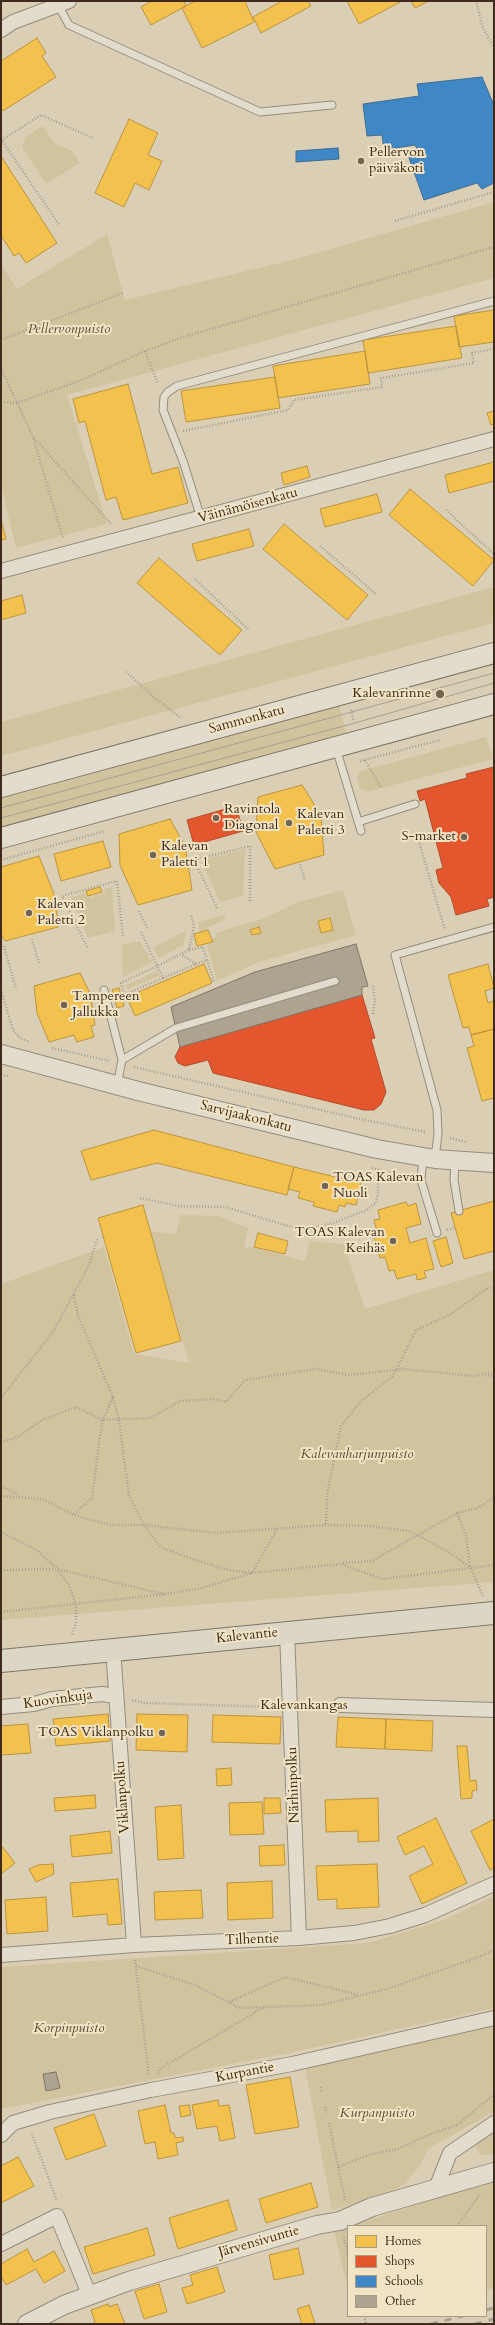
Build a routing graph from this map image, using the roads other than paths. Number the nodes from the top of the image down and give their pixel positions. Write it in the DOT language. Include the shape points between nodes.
graph roads {
  1 [pos="63,3"];
  2 [pos="1,30"];
  3 [pos="332,105"];
  4 [pos="494,301"];
  5 [pos="494,439"];
  6 [pos="201,518"];
  7 [pos="1,571"];
  8 [pos="494,653"];
  9 [pos="494,704"];
  10 [pos="336,748"];
  11 [pos="1,787"];
  12 [pos="415,804"];
  13 [pos="358,822"];
  14 [pos="361,831"];
  15 [pos="1,838"];
  16 [pos="494,927"];
  17 [pos="335,981"];
  18 [pos="104,990"];
  19 [pos="1,1054"];
  20 [pos="122,1062"];
  21 [pos="117,1086"];
  22 [pos="429,1158"];
  23 [pos="455,1161"];
  24 [pos="494,1163"];
  25 [pos="459,1211"];
  26 [pos="437,1233"];
  27 [pos="493,1613"];
  28 [pos="288,1632"];
  29 [pos="113,1649"];
  30 [pos="1,1661"];
  31 [pos="116,1696"];
  32 [pos="340,1705"];
  33 [pos="1,1707"];
  34 [pos="494,1710"];
  35 [pos="494,1884"];
  36 [pos="299,1938"];
  37 [pos="134,1945"];
  38 [pos="1,1956"];
  39 [pos="494,2018"];
  40 [pos="7,2123"];
  41 [pos="494,2123"];
  42 [pos="1,2135"];
  43 [pos="494,2172"];
  44 [pos="436,2188"];
  45 [pos="1,2244"];
  46 [pos="89,2294"];
  47 [pos="27,2324"];
  1 -- 2 [label="street" via="13,22"];
  1 -- 3 [label="lane" via="69,25 260,112"];
  4 -- 6 [label="lane" via="177,386 164,397 163,410"];
  5 -- 6 [label="street, Väinämöisenkatu"];
  6 -- 7 [label="street, Väinämöisenkatu"];
  8 -- 11 [label="main road, Sammonkatu"];
  9 -- 10 [label="main road" via="362,751"];
  10 -- 13 [label="lane"];
  10 -- 15 [label="main road"];
  12 -- 13 [label="lane"];
  13 -- 14 [label="lane"];
  16 -- 22 [label="lane" via="395,955 437,1110 438,1134"];
  17 -- 20 [label="lane" via="176,1028"];
  18 -- 20 [label="lane"];
  19 -- 21 [label="street, Sarvijaakonkatu"];
  20 -- 21 [label="lane"];
  21 -- 22 [label="street, Sarvijaakonkatu" via="377,1149"];
  22 -- 23 [label="street, Sarvijaakonkatu"];
  22 -- 26 [label="lane" via="421,1180"];
  23 -- 24 [label="street, Sarvijaakonkatu"];
  23 -- 25 [label="lane" via="454,1180"];
  27 -- 28 [label="main road, Kalevantie"];
  28 -- 29 [label="main road, Kalevantie"];
  28 -- 36 [label="street, Närhinpolku"];
  29 -- 30 [label="main road, Kalevantie"];
  29 -- 31 [label="street, Viklanpolku"];
  31 -- 33 [label="street, Kuovinkuja" via="102,1694"];
  31 -- 37 [label="street, Viklanpolku"];
  32 -- 34 [label="street, Kalevankangas"];
  35 -- 36 [label="street, Tilhentie" via="425,1915 390,1926 354,1933"];
  36 -- 37 [label="street, Tilhentie"];
  37 -- 38 [label="street, Tilhentie"];
  39 -- 40 [label="street, Kurpantie" via="292,2064 155,2090"];
  40 -- 42 [label="street, Kurpantie"];
  41 -- 44 [label="street" via="450,2153"];
  43 -- 44 [label="street, Järvensivuntie"];
  44 -- 46 [label="street, Järvensivuntie" via="372,2207 340,2221 317,2225"];
  45 -- 46 [label="street" via="57,2209"];
  46 -- 47 [label="street, Järvensivuntie"];
}
